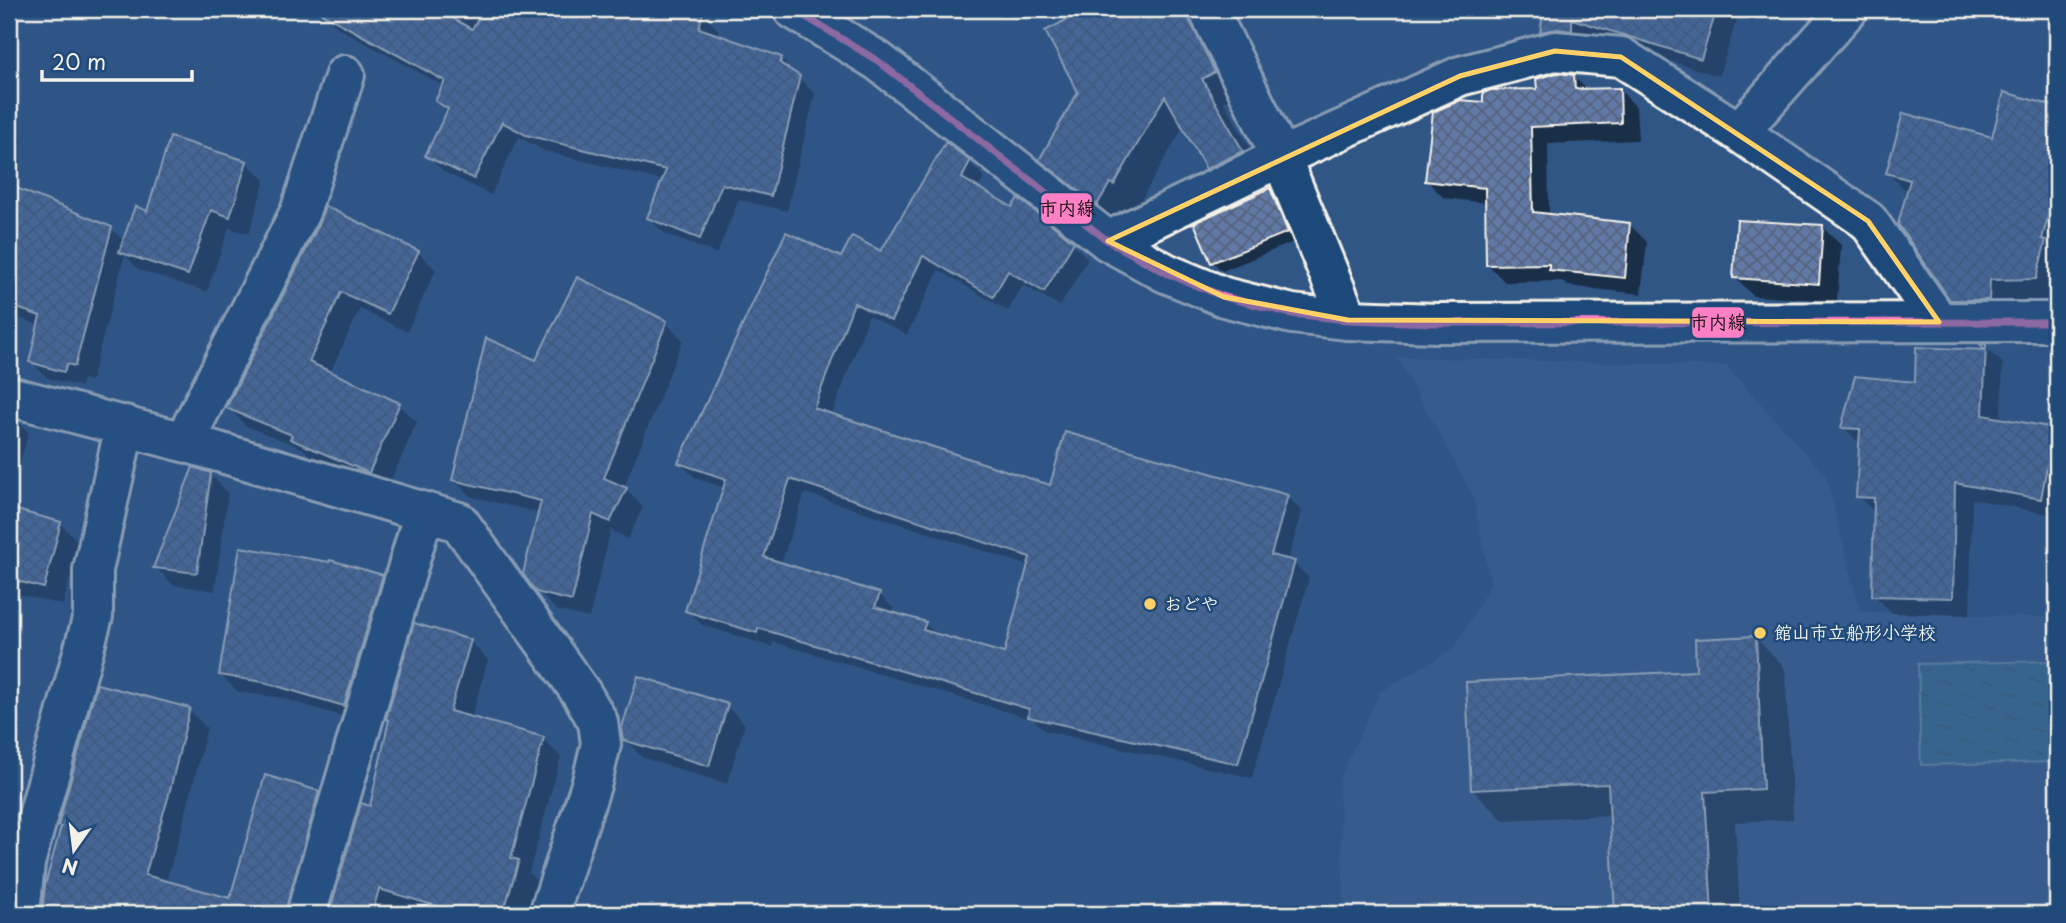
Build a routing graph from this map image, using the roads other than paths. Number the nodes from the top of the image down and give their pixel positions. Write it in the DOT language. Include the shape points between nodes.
graph roads {
  1 [pos="793,9"];
  2 [pos="1208,9"];
  3 [pos="1848,9"];
  4 [pos="345,75"];
  5 [pos="1739,132"];
  6 [pos="1281,156"];
  7 [pos="1108,241"];
  8 [pos="1348,320"];
  9 [pos="1939,322"];
  10 [pos="2057,322"];
  11 [pos="9,396"];
  12 [pos="125,425"];
  13 [pos="184,442"];
  14 [pos="424,512"];
  15 [pos="20,914"];
  16 [pos="306,914"];
  17 [pos="549,914"];
  1 -- 7 [label="street" via="878,61"];
  2 -- 6 [label="street"];
  3 -- 5 [label="street"];
  4 -- 13 [label="street" via="300,212"];
  5 -- 6 [label="street" via="1621,57 1555,51 1460,76"];
  5 -- 9 [label="street" via="1868,221"];
  6 -- 7 [label="street"];
  6 -- 8 [label="street"];
  7 -- 8 [label="street" via="1166,273 1224,297 1292,314"];
  8 -- 9 [label="street"];
  9 -- 10 [label="street"];
  11 -- 12 [label="street"];
  12 -- 13 [label="street"];
  12 -- 15 [label="street" via="93,570 93,615 25,863"];
  13 -- 14 [label="street"];
  14 -- 16 [label="street"];
  14 -- 17 [label="street" via="459,522 598,722 601,744 592,782"];
}
